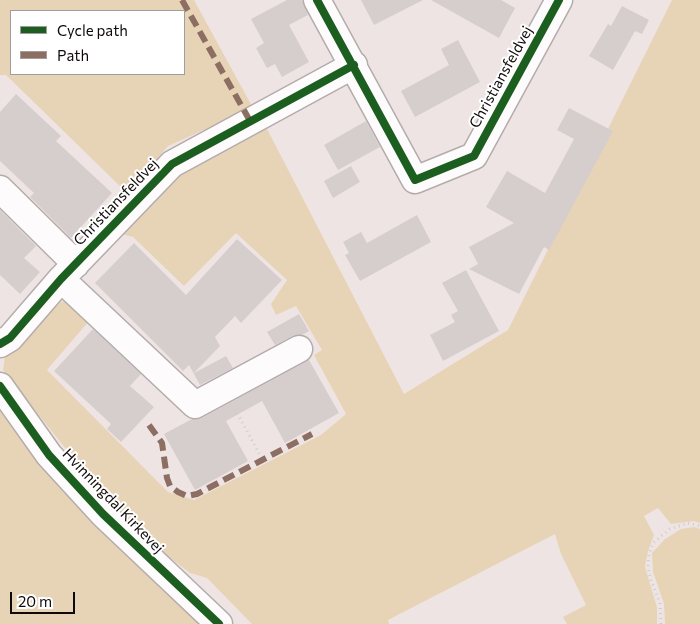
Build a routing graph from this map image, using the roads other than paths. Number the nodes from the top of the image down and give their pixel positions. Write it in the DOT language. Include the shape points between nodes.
graph roads {
  1 [pos="317,0"];
  2 [pos="559,0"];
  3 [pos="354,66"];
  4 [pos="0,189"];
  5 [pos="68,271"];
  6 [pos="0,344"];
  7 [pos="299,349"];
  8 [pos="0,386"];
  9 [pos="220,624"];
  1 -- 3 [label="street, Christiansfeldvej"];
  2 -- 3 [label="street, Christiansfeldvej" via="474,156 415,180"];
  3 -- 5 [label="street, Christiansfeldvej" via="172,164"];
  4 -- 5 [label="street, Christiansfeldvej"];
  5 -- 6 [label="street, Christiansfeldvej" via="10,338"];
  5 -- 7 [label="street, Christiansfeldvej" via="195,405"];
  8 -- 9 [label="street, Hvinningdal Kirkevej" via="49,455 96,507"];
}
